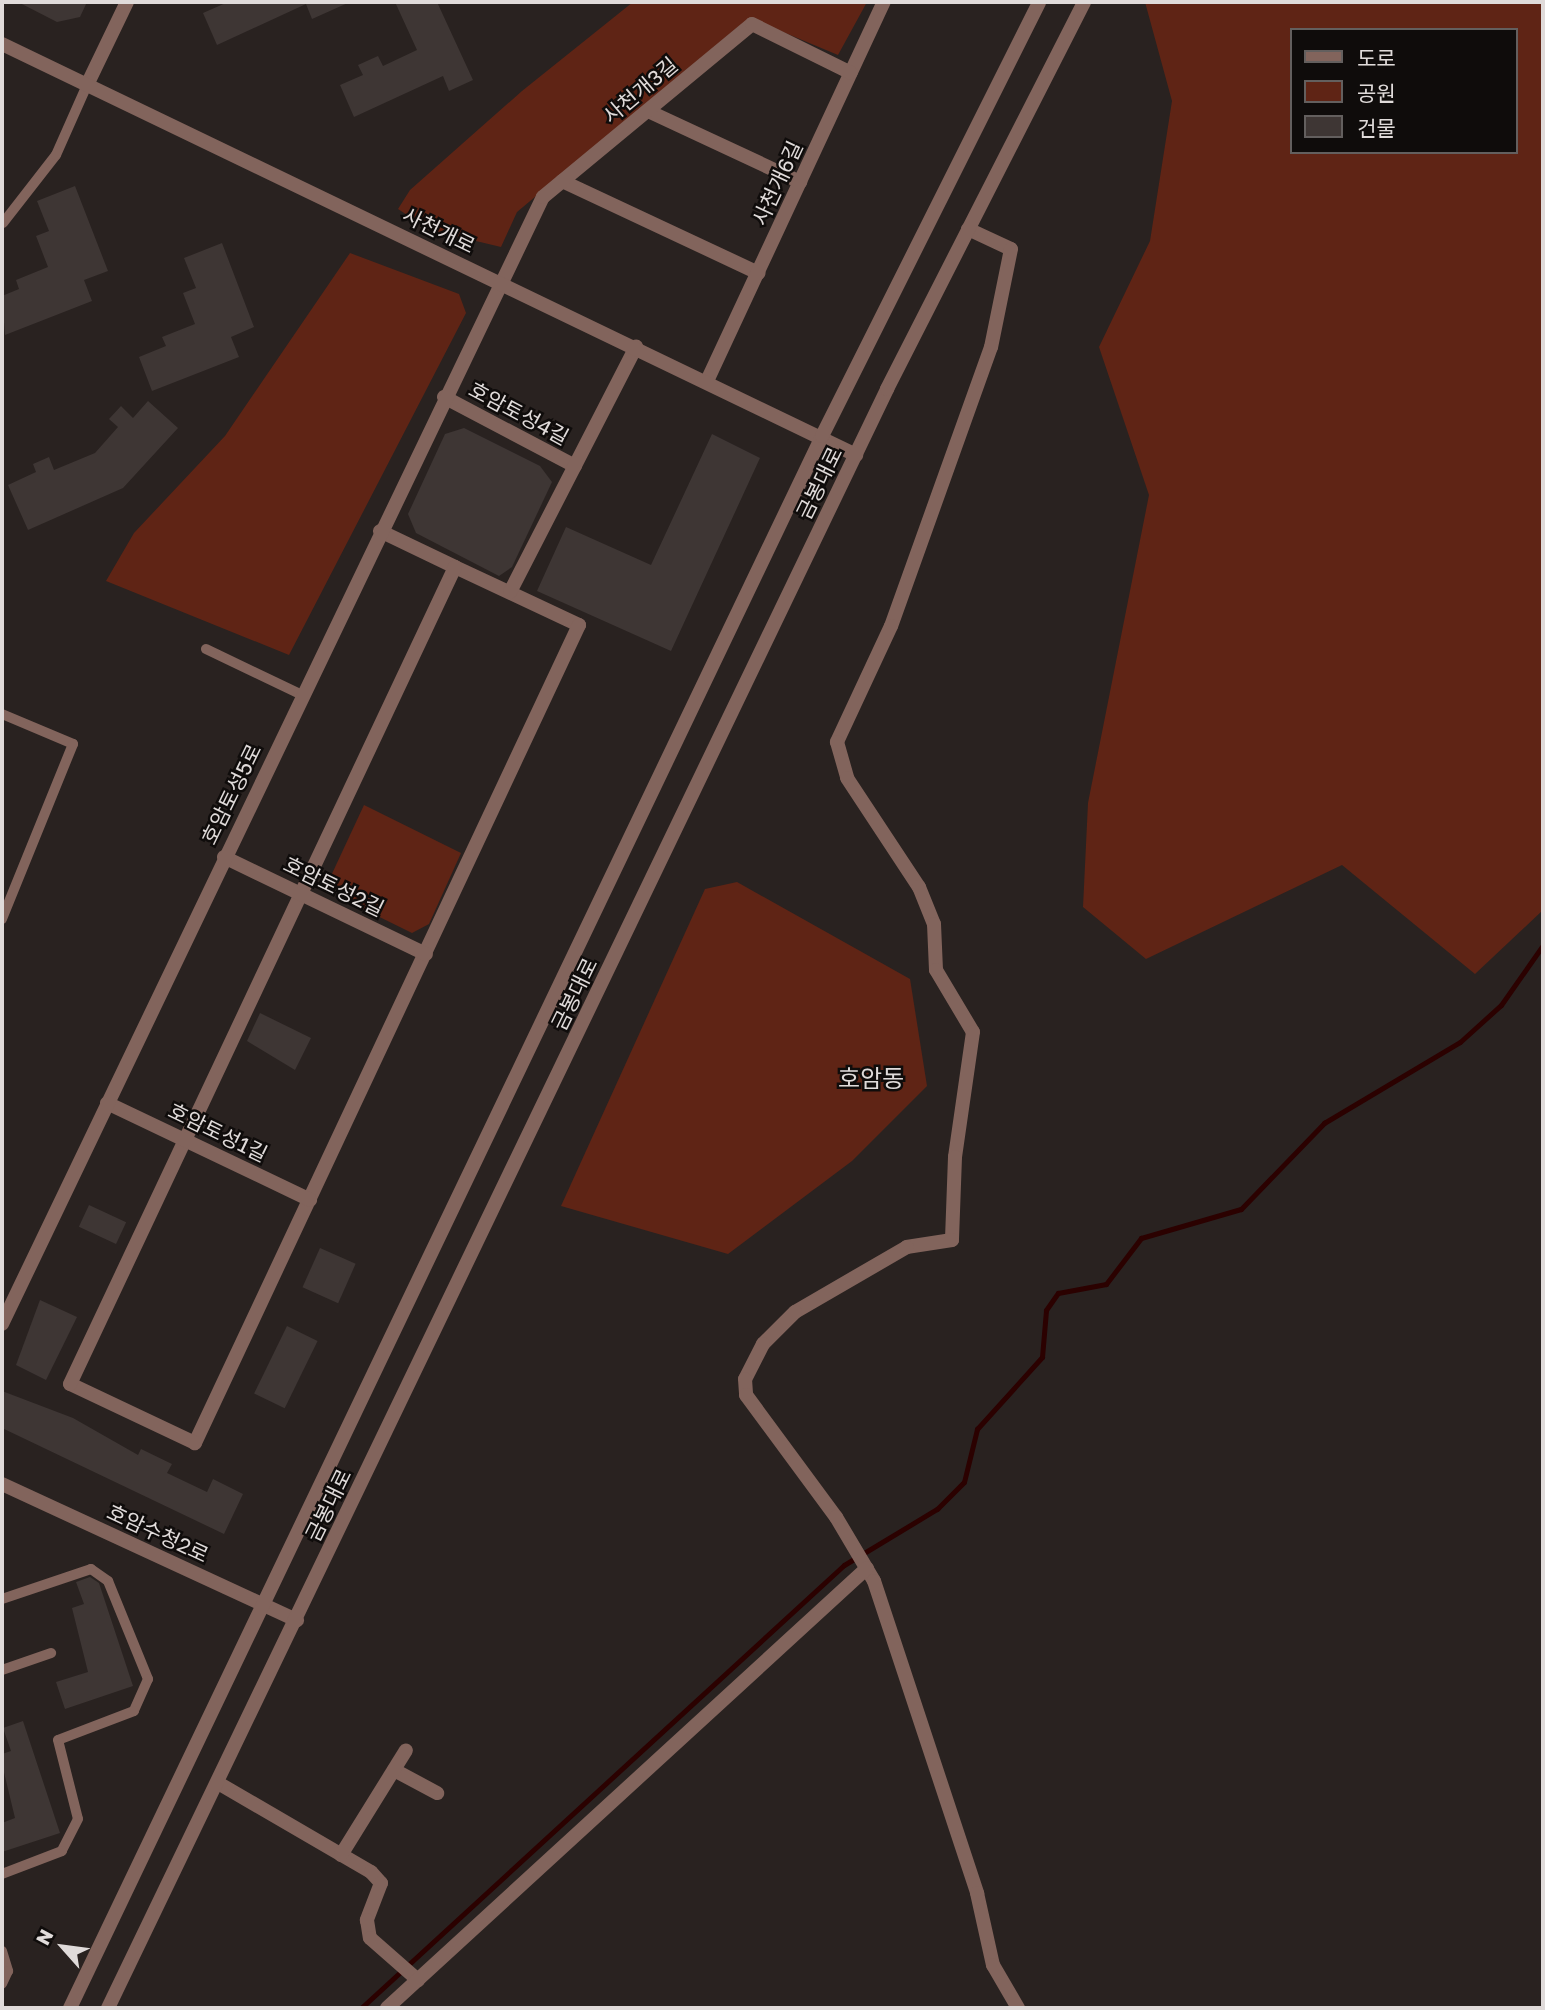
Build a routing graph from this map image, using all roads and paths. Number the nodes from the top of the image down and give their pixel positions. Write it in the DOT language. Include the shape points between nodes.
graph roads {
  1 [pos="127,2"];
  2 [pos="884,2"];
  3 [pos="1039,2"];
  4 [pos="1084,2"];
  5 [pos="2,44"];
  6 [pos="851,73"];
  7 [pos="87,85"];
  8 [pos="648,111"];
  9 [pos="562,181"];
  10 [pos="800,182"];
  11 [pos="3,223"];
  12 [pos="968,229"];
  13 [pos="758,273"];
  14 [pos="499,282"];
  15 [pos="636,347"];
  16 [pos="707,381"];
  17 [pos="444,397"];
  18 [pos="822,436"];
  19 [pos="856,455"];
  20 [pos="575,466"];
  21 [pos="380,531"];
  22 [pos="455,567"];
  23 [pos="510,592"];
  24 [pos="206,649"];
  25 [pos="302,695"];
  26 [pos="2,714"];
  27 [pos="224,857"];
  28 [pos="301,894"];
  29 [pos="2,919"];
  30 [pos="426,954"];
  31 [pos="107,1103"];
  32 [pos="186,1139"];
  33 [pos="310,1200"];
  34 [pos="2,1324"];
  35 [pos="2,1484"];
  36 [pos="867,1568"];
  37 [pos="2,1599"];
  38 [pos="260,1604"];
  39 [pos="297,1620"];
  40 [pos="51,1653"];
  41 [pos="2,1670"];
  42 [pos="406,1750"];
  43 [pos="394,1770"];
  44 [pos="218,1783"];
  45 [pos="437,1793"];
  46 [pos="341,1854"];
  47 [pos="2,1874"];
  48 [pos="2,1951"];
  49 [pos="418,1979"];
  50 [pos="2,1984"];
  51 [pos="70,2008"];
  52 [pos="108,2008"];
  53 [pos="387,2008"];
  54 [pos="1018,2008"];
  1 -- 7 [label="street"];
  2 -- 6 [label="street, 사천개6길"];
  3 -- 18 [label="street, 금봉대로"];
  4 -- 12 [label="street, 금봉대로"];
  5 -- 7 [label="street, 사천개로"];
  6 -- 8 [label="street, 사천개3길" via="752,24"];
  6 -- 10 [label="street, 사천개6길"];
  7 -- 11 [label="lane" via="56,155"];
  7 -- 14 [label="street, 사천개로"];
  8 -- 9 [label="street, 사천개3길"];
  8 -- 10 [label="street"];
  9 -- 13 [label="street"];
  9 -- 14 [label="street, 사천개3길" via="543,197"];
  10 -- 13 [label="street, 사천개6길"];
  12 -- 19 [label="street, 금봉대로"];
  12 -- 36 [label="street" via="1011,249 991,347 891,626 837,742 847,778 919,887 934,924 936,970 973,1032 954,1169 953,1240 907,1247 818,1297 763,1344 745,1379 746,1395"];
  13 -- 16 [label="street, 사천개6길"];
  14 -- 15 [label="street, 사천개로"];
  14 -- 17 [label="street, 호암토성5로"];
  15 -- 16 [label="street, 사천개로"];
  15 -- 20 [label="street"];
  16 -- 18 [label="street, 사천개로"];
  17 -- 20 [label="street, 호암토성4길"];
  17 -- 21 [label="street, 호암토성5로"];
  18 -- 19 [label="street, 사천개로"];
  18 -- 38 [label="street, 금봉대로"];
  19 -- 39 [label="street, 금봉대로"];
  20 -- 23 [label="street"];
  21 -- 22 [label="street"];
  21 -- 25 [label="street, 호암토성5로"];
  22 -- 23 [label="street"];
  22 -- 28 [label="street"];
  23 -- 30 [label="street" via="579,625"];
  24 -- 25 [label="lane"];
  25 -- 27 [label="street, 호암토성5로"];
  26 -- 29 [label="lane" via="73,744"];
  27 -- 28 [label="street, 호암토성2길"];
  27 -- 31 [label="street, 호암토성5로"];
  28 -- 30 [label="street, 호암토성2길"];
  28 -- 32 [label="street"];
  30 -- 33 [label="street"];
  31 -- 32 [label="street, 호암토성1길"];
  31 -- 34 [label="street, 호암토성5로"];
  32 -- 33 [label="street, 호암토성1길"];
  32 -- 33 [label="street" via="70,1384 195,1443"];
  35 -- 38 [label="street, 호암수청2로"];
  36 -- 49 [label="street"];
  36 -- 54 [label="street" via="977,1893 993,1965"];
  37 -- 47 [label="lane" via="91,1569 108,1581 148,1679 134,1711 58,1740 78,1818 62,1851"];
  38 -- 39 [label="street, 호암수청2로"];
  38 -- 51 [label="street, 금봉대로"];
  39 -- 44 [label="street, 금봉대로"];
  40 -- 41 [label="lane"];
  42 -- 43 [label="street"];
  43 -- 45 [label="street"];
  43 -- 46 [label="street"];
  44 -- 46 [label="street"];
  44 -- 52 [label="street, 금봉대로"];
  46 -- 49 [label="street" via="381,1883 367,1920 370,1938"];
  48 -- 50 [label="lane" via="8,1971"];
  49 -- 53 [label="street"];
}
